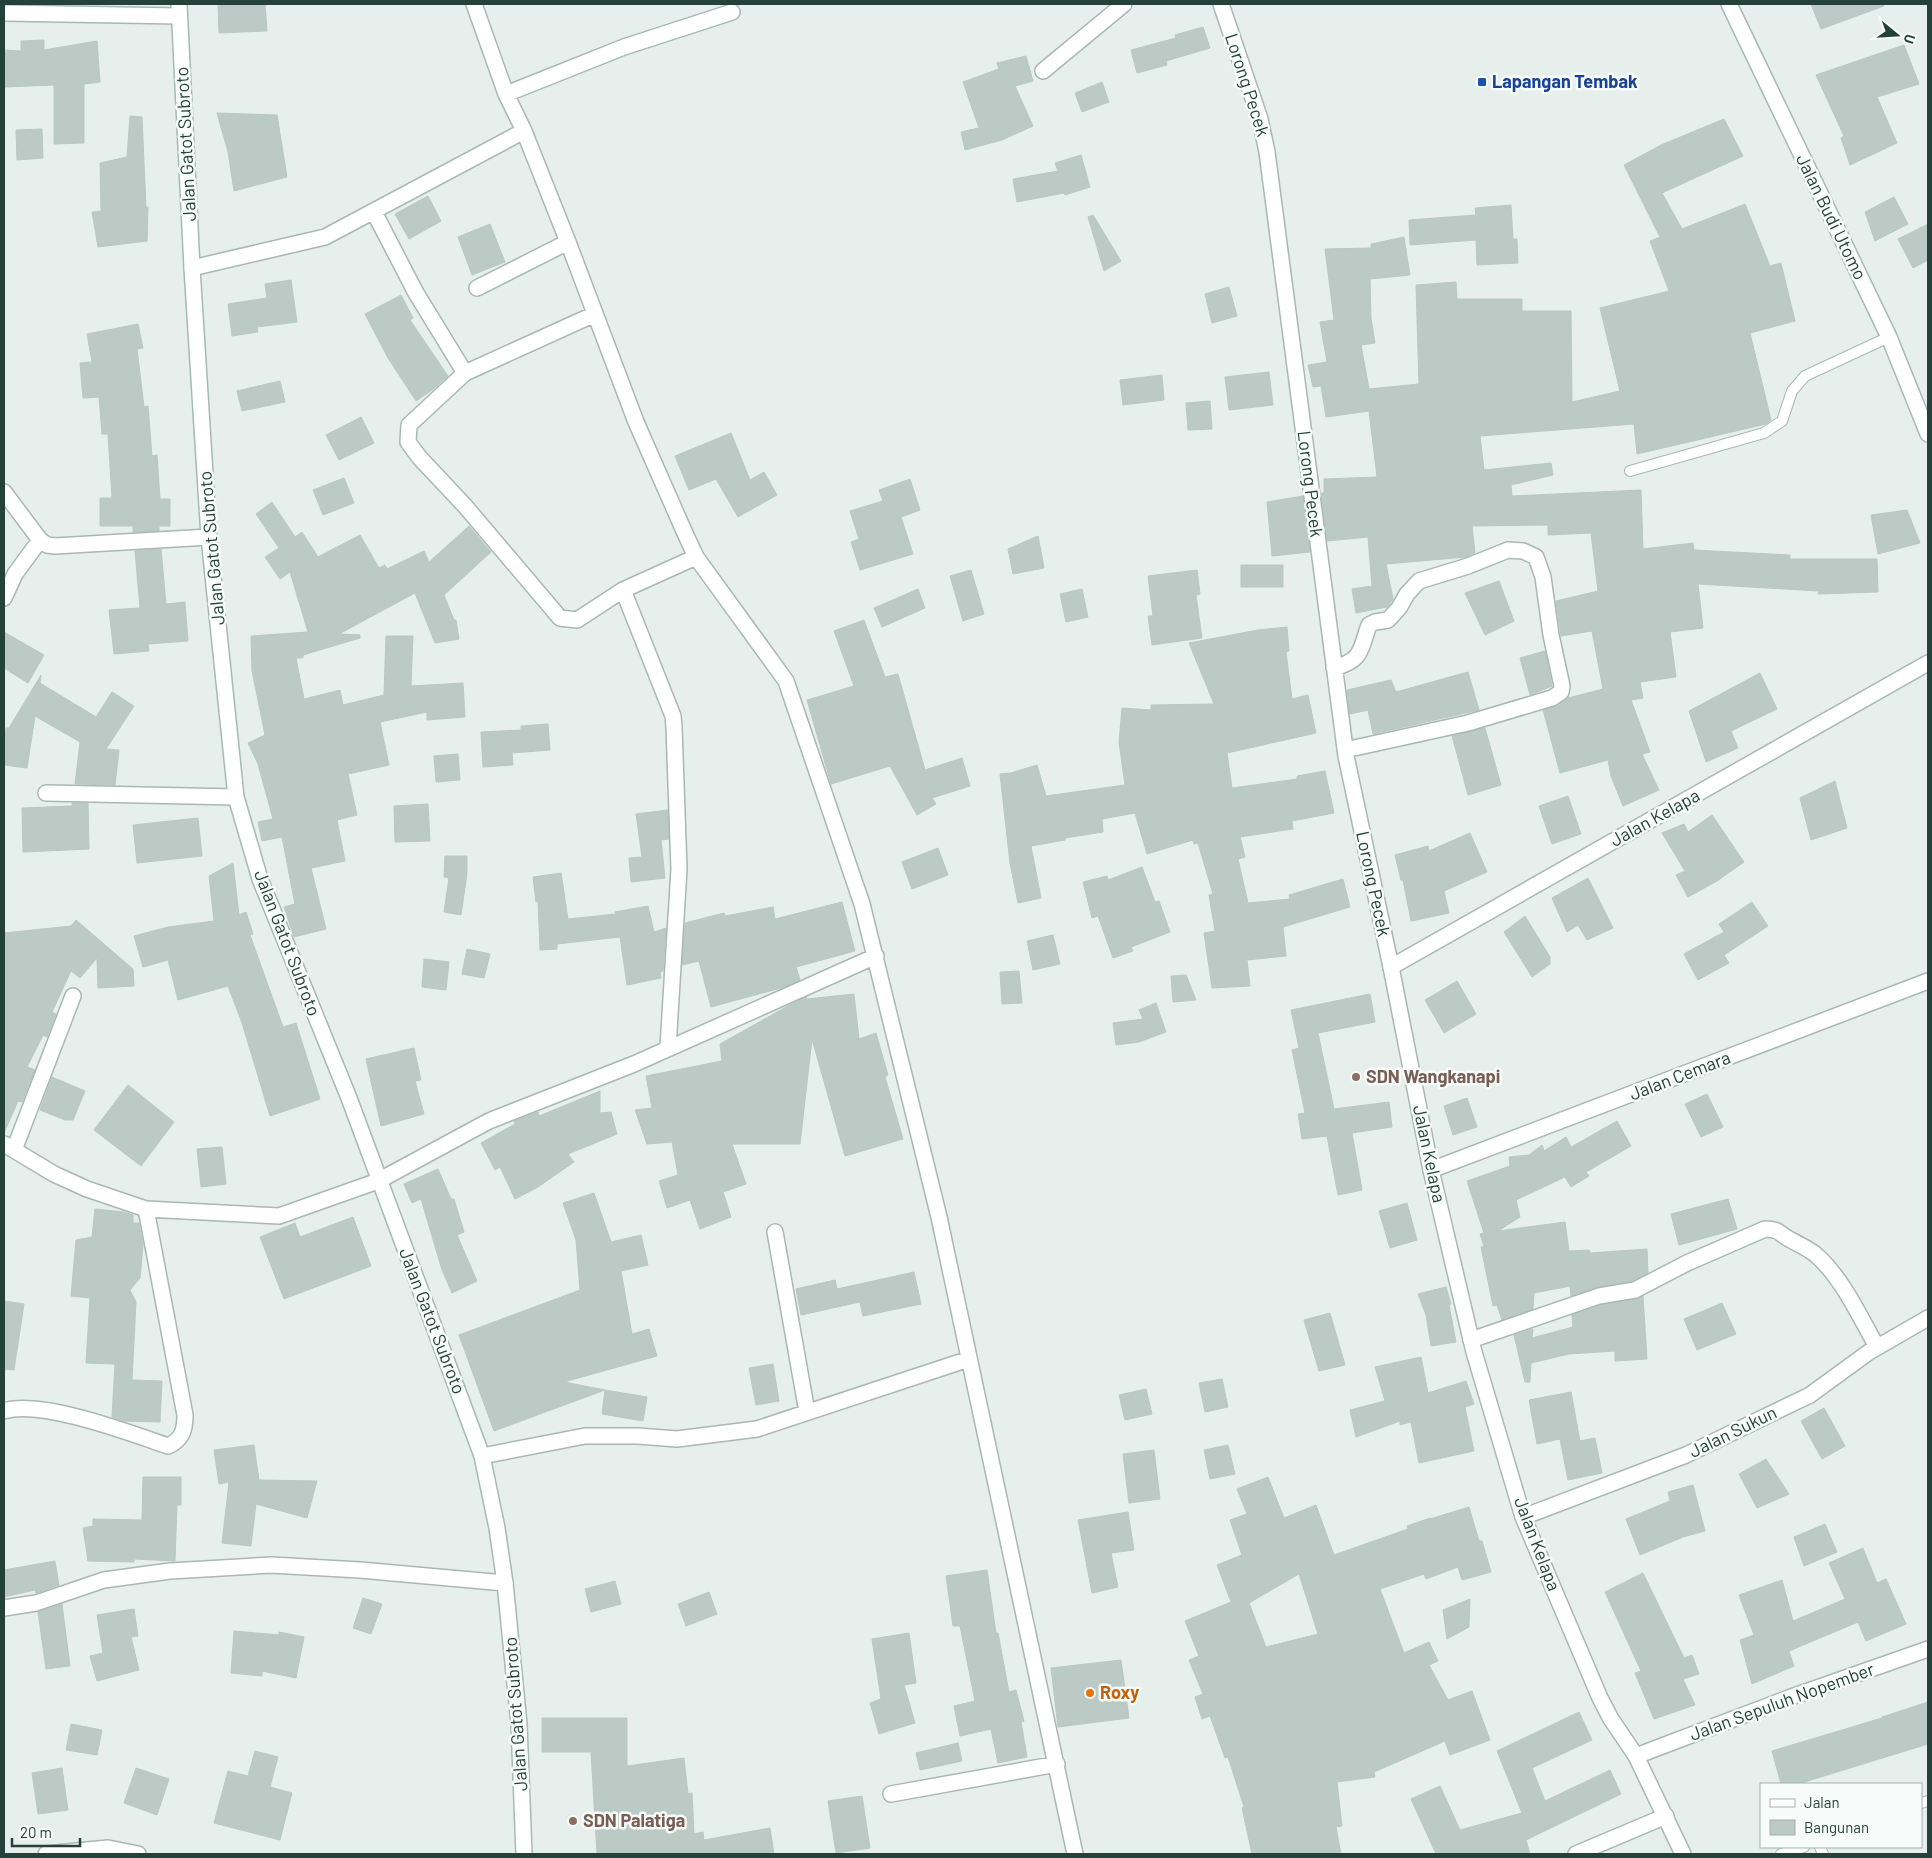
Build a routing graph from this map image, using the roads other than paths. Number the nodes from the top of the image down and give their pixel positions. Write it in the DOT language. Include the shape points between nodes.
graph roads {
  1 [pos="474,4"];
  2 [pos="1124,4"];
  3 [pos="1221,4"];
  4 [pos="1729,4"];
  5 [pos="179,10"];
  6 [pos="732,12"];
  7 [pos="4,13"];
  8 [pos="1043,71"];
  9 [pos="506,94"];
  10 [pos="524,131"];
  11 [pos="374,212"];
  12 [pos="568,242"];
  13 [pos="192,268"];
  14 [pos="476,288"];
  15 [pos="595,314"];
  16 [pos="1889,337"];
  17 [pos="465,373"];
  18 [pos="1928,434"];
  19 [pos="1630,471"];
  20 [pos="4,492"];
  21 [pos="210,537"];
  22 [pos="40,540"];
  23 [pos="696,557"];
  24 [pos="623,590"];
  25 [pos="4,598"];
  26 [pos="1928,663"];
  27 [pos="1334,668"];
  28 [pos="1345,750"];
  29 [pos="46,793"];
  30 [pos="236,797"];
  31 [pos="876,956"];
  32 [pos="1391,967"];
  33 [pos="1928,981"];
  34 [pos="73,996"];
  35 [pos="668,1047"];
  36 [pos="9,1147"];
  37 [pos="1431,1170"];
  38 [pos="378,1181"];
  39 [pos="146,1210"];
  40 [pos="775,1232"];
  41 [pos="1928,1318"];
  42 [pos="1471,1340"];
  43 [pos="1877,1347"];
  44 [pos="969,1359"];
  45 [pos="4,1411"];
  46 [pos="807,1412"];
  47 [pos="482,1456"];
  48 [pos="1523,1516"];
  49 [pos="505,1583"];
  50 [pos="4,1608"];
  51 [pos="1928,1649"];
  52 [pos="1636,1756"];
  53 [pos="1057,1764"];
  54 [pos="891,1794"];
  55 [pos="1666,1816"];
  56 [pos="1801,1848"];
  57 [pos="46,1854"];
  58 [pos="138,1854"];
  59 [pos="524,1854"];
  60 [pos="1075,1854"];
  61 [pos="1576,1854"];
  62 [pos="1683,1854"];
  63 [pos="1780,1854"];
  1 -- 9 [label="street"];
  2 -- 8 [label="street"];
  3 -- 27 [label="street, Lorong Pecek" via="1268,152"];
  4 -- 16 [label="street, Jalan Budi Utomo"];
  5 -- 7 [label="street"];
  5 -- 13 [label="street, Jalan Gatot Subroto"];
  6 -- 9 [label="street" via="624,47"];
  9 -- 10 [label="street"];
  10 -- 11 [label="street"];
  10 -- 12 [label="street"];
  11 -- 13 [label="street" via="325,237"];
  11 -- 17 [label="street" via="416,294"];
  12 -- 14 [label="street"];
  12 -- 15 [label="street"];
  13 -- 21 [label="street, Jalan Gatot Subroto"];
  15 -- 17 [label="street"];
  15 -- 23 [label="street" via="636,422"];
  16 -- 18 [label="street, Jalan Budi Utomo"];
  16 -- 19 [label="lane" via="1804,376 1792,391 1782,421 1764,433"];
  17 -- 24 [label="street" via="409,425 408,442 560,618 577,620"];
  20 -- 22 [label="street"];
  21 -- 22 [label="street" via="55,546"];
  21 -- 30 [label="street, Jalan Gatot Subroto"];
  22 -- 25 [label="street" via="15,574"];
  23 -- 24 [label="street"];
  23 -- 31 [label="street" via="786,681 862,904"];
  24 -- 35 [label="street" via="673,716 678,869"];
  26 -- 32 [label="street, Jalan Kelapa"];
  27 -- 28 [label="street, Lorong Pecek"];
  27 -- 28 [label="street" via="1348,664 1361,653 1369,625 1388,620 1419,581 1508,550 1523,551 1536,557 1543,577 1562,686 1560,692 1552,698 1468,723"];
  28 -- 32 [label="street, Lorong Pecek"];
  29 -- 30 [label="street"];
  30 -- 38 [label="street, Jalan Gatot Subroto" via="260,879 349,1098"];
  31 -- 35 [label="street"];
  31 -- 44 [label="street" via="939,1217"];
  32 -- 37 [label="street, Jalan Kelapa"];
  33 -- 37 [label="street, Jalan Cemara"];
  34 -- 36 [label="street"];
  35 -- 38 [label="street" via="634,1064 489,1121"];
  36 -- 39 [label="street" via="54,1174"];
  37 -- 42 [label="street, Jalan Kelapa"];
  38 -- 39 [label="street" via="279,1216"];
  38 -- 47 [label="street, Jalan Gatot Subroto"];
  39 -- 45 [label="street" via="185,1415 185,1427 178,1441 168,1446 79,1418 28,1408"];
  40 -- 46 [label="street"];
  41 -- 43 [label="street, Jalan Sukun"];
  42 -- 43 [label="street" via="1600,1296 1635,1290 1765,1229 1779,1230 1816,1255 1843,1288"];
  42 -- 48 [label="street, Jalan Kelapa"];
  43 -- 48 [label="street, Jalan Sukun" via="1810,1395 1704,1447"];
  44 -- 46 [label="street"];
  44 -- 53 [label="street"];
  46 -- 47 [label="street" via="757,1429 677,1439 585,1436"];
  47 -- 49 [label="street, Jalan Gatot Subroto"];
  48 -- 52 [label="street, Jalan Kelapa" via="1600,1698"];
  49 -- 50 [label="street" via="271,1565 170,1571 104,1580 36,1602"];
  49 -- 59 [label="street, Jalan Gatot Subroto" via="519,1724"];
  51 -- 52 [label="street, Jalan Sepuluh Nopember"];
  52 -- 55 [label="street, Jalan Kelapa"];
  53 -- 54 [label="street"];
  53 -- 60 [label="street"];
  55 -- 61 [label="street"];
  55 -- 62 [label="street, Jalan Kelapa"];
  56 -- 63 [label="lane"];
  57 -- 58 [label="street" via="108,1848"];
}
